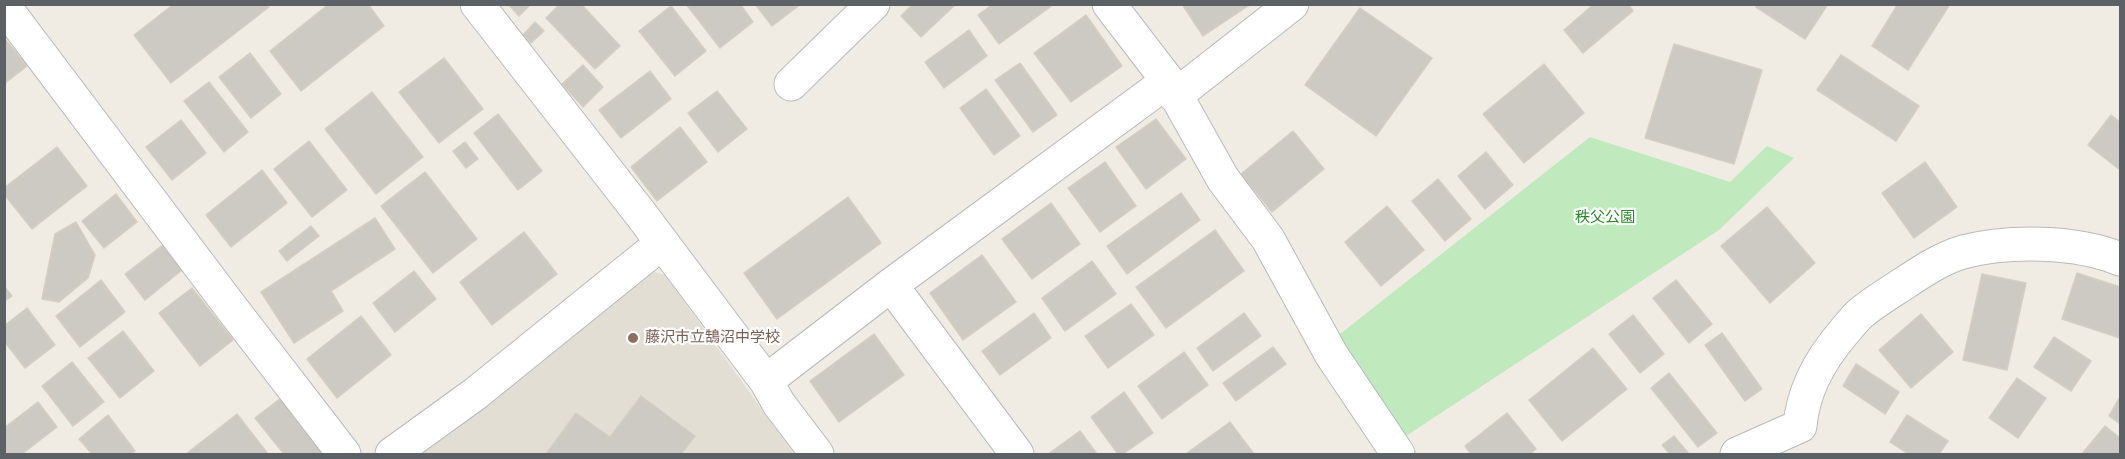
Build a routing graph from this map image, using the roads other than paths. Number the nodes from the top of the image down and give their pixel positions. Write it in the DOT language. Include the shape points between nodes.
graph roads {
  1 [pos="477,4"];
  2 [pos="873,4"];
  3 [pos="1109,4"];
  4 [pos="1292,4"];
  5 [pos="4,6"];
  6 [pos="791,84"];
  7 [pos="1172,89"];
  8 [pos="662,243"];
  9 [pos="2121,259"];
  10 [pos="891,285"];
  11 [pos="766,381"];
  12 [pos="344,454"];
  13 [pos="393,454"];
  14 [pos="817,454"];
  15 [pos="1017,454"];
  16 [pos="1398,454"];
  17 [pos="1737,454"];
  1 -- 8 [label="street"];
  2 -- 6 [label="street"];
  3 -- 7 [label="street"];
  4 -- 7 [label="street"];
  5 -- 12 [label="street"];
  7 -- 10 [label="street"];
  7 -- 16 [label="street" via="1223,179 1268,239 1331,354"];
  8 -- 11 [label="street"];
  8 -- 13 [label="street" via="475,394"];
  9 -- 17 [label="street" via="2071,246 1991,247 1961,252 1920,272 1861,313 1829,350 1808,386 1800,426"];
  10 -- 11 [label="street"];
  10 -- 15 [label="street"];
  11 -- 14 [label="street"];
}
